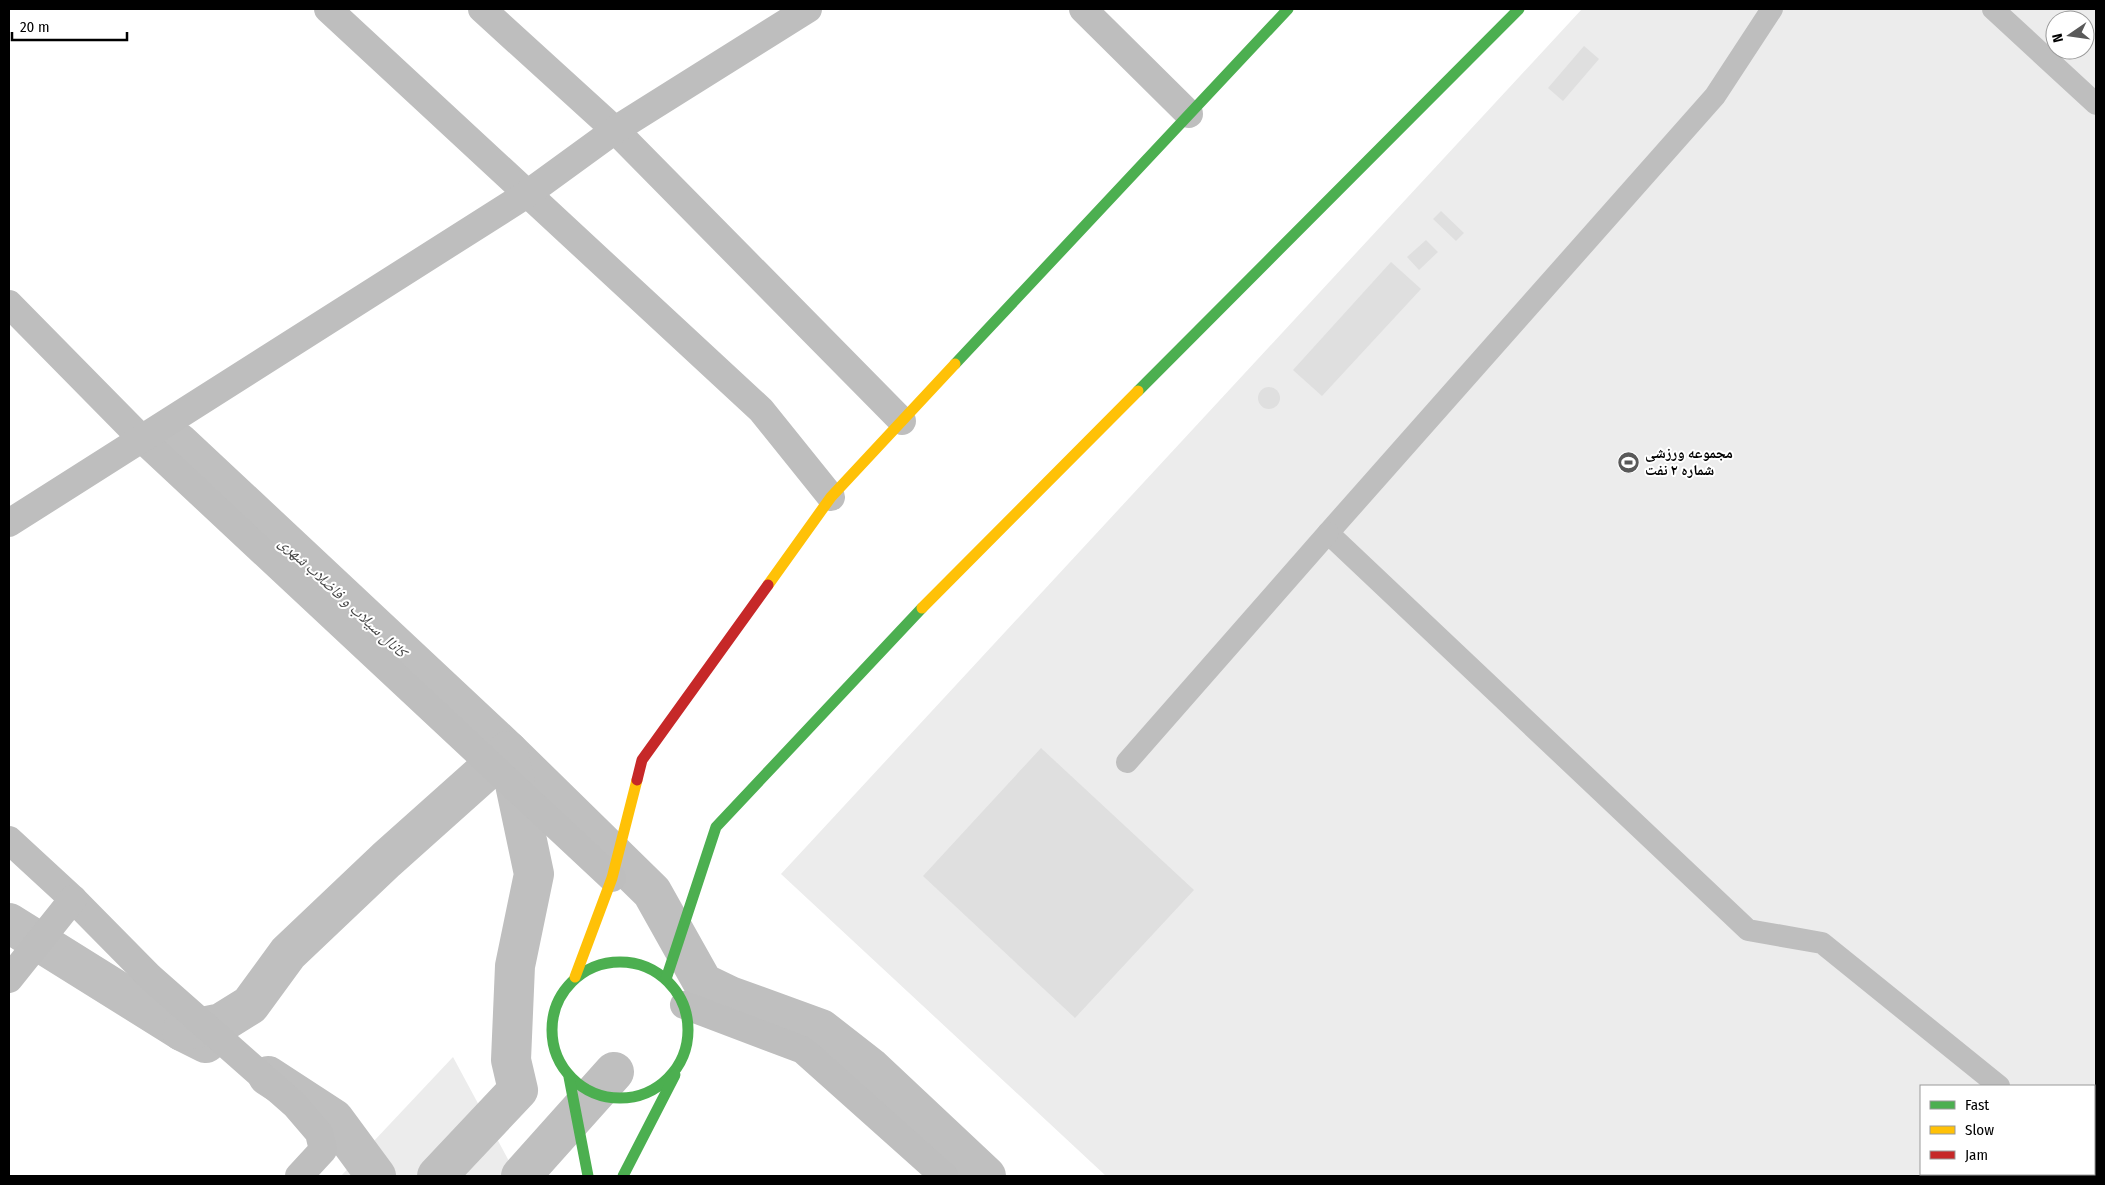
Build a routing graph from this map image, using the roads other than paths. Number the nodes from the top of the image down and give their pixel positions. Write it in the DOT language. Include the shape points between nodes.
graph roads {
  1 [pos="328,9"];
  2 [pos="482,9"];
  3 [pos="808,9"];
  4 [pos="1083,9"];
  5 [pos="1288,9"];
  6 [pos="1519,9"];
  7 [pos="1772,9"];
  8 [pos="1993,9"];
  9 [pos="2096,104"];
  10 [pos="1189,114"];
  11 [pos="615,130"];
  12 [pos="527,194"];
  13 [pos="9,304"];
  14 [pos="902,421"];
  15 [pos="142,439"];
  16 [pos="831,497"];
  17 [pos="9,523"];
  18 [pos="1328,533"];
  19 [pos="1128,762"];
  20 [pos="9,840"];
  21 [pos="612,878"];
  22 [pos="73,899"];
  23 [pos="575,977"];
  24 [pos="9,979"];
  25 [pos="666,979"];
  26 [pos="684,1005"];
  27 [pos="679,1066"];
  28 [pos="569,1076"];
  29 [pos="1998,1085"];
  30 [pos="299,1176"];
  31 [pos="588,1176"];
  32 [pos="623,1176"];
  33 [pos="944,1176"];
  1 -- 12 [label="street"];
  2 -- 11 [label="street"];
  3 -- 11 [label="street"];
  4 -- 10 [label="street"];
  5 -- 10 [label="street"];
  6 -- 25 [label="street" via="933,596 716,827"];
  7 -- 18 [label="lane" via="1715,96"];
  8 -- 9 [label="lane"];
  10 -- 14 [label="street"];
  11 -- 12 [label="street"];
  11 -- 14 [label="street"];
  12 -- 15 [label="street"];
  12 -- 16 [label="street" via="761,410"];
  13 -- 15 [label="street"];
  14 -- 16 [label="street"];
  15 -- 17 [label="street"];
  15 -- 21 [label="street"];
  16 -- 21 [label="street" via="642,760"];
  18 -- 19 [label="lane"];
  18 -- 29 [label="lane" via="1748,930 1822,943"];
  20 -- 22 [label="street"];
  21 -- 23 [label="street"];
  22 -- 24 [label="street"];
  22 -- 30 [label="street" via="150,977 295,1105 319,1133 323,1150"];
  23 -- 25 [label="street" via="601,963 624,961 647,966"];
  23 -- 28 [label="street" via="559,999 551,1026 554,1052"];
  25 -- 26 [label="street"];
  26 -- 27 [label="street" via="689,1036"];
  26 -- 33 [label="street" via="803,1050"];
  27 -- 28 [label="street" via="657,1089 627,1099 595,1095"];
  27 -- 32 [label="street"];
  28 -- 31 [label="street"];
}
